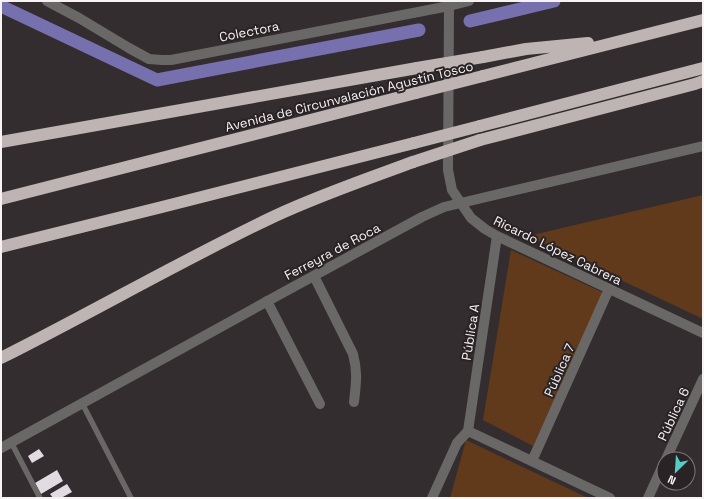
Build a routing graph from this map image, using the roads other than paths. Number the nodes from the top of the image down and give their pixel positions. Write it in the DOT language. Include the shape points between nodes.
graph roads {
  1 [pos="47,1"];
  2 [pos="469,1"];
  3 [pos="449,6"];
  4 [pos="703,20"];
  5 [pos="632,38"];
  6 [pos="703,68"];
  7 [pos="703,81"];
  8 [pos="1,142"];
  9 [pos="703,146"];
  10 [pos="1,199"];
  11 [pos="460,203"];
  12 [pos="497,236"];
  13 [pos="3,246"];
  14 [pos="314,276"];
  15 [pos="609,289"];
  16 [pos="268,301"];
  17 [pos="703,334"];
  18 [pos="1,358"];
  19 [pos="703,379"];
  20 [pos="354,402"];
  21 [pos="82,403"];
  22 [pos="320,404"];
  23 [pos="468,431"];
  24 [pos="11,442"];
  25 [pos="1,448"];
  26 [pos="670,451"];
  27 [pos="532,461"];
  28 [pos="656,480"];
  29 [pos="40,498"];
  30 [pos="131,498"];
  31 [pos="432,498"];
  32 [pos="610,498"];
  33 [pos="648,498"];
  1 -- 3 [label="street, Colectora" via="149,59 162,60"];
  2 -- 3 [label="street, Colectora"];
  3 -- 11 [label="street, Ricardo López Cabrera" via="448,170 452,190"];
  4 -- 5 [label="highway, Avenida de Circunvalación Agustín Tosco"];
  5 -- 8 [label="highway, bridge" via="526,49"];
  5 -- 10 [label="highway, Avenida de Circunvalación Agustín Tosco, bridge"];
  6 -- 13 [label="highway, bridge"];
  7 -- 18 [label="highway, bridge" via="480,140 327,194 207,249"];
  9 -- 11 [label="street, Ferreyra de Roca"];
  11 -- 12 [label="street, Ricardo López Cabrera" via="471,218"];
  11 -- 14 [label="street, Ferreyra de Roca" via="422,217"];
  12 -- 15 [label="street, Ricardo López Cabrera"];
  12 -- 23 [label="street, Pública A"];
  14 -- 16 [label="street, Ferreyra de Roca"];
  14 -- 20 [label="street" via="353,354 357,375"];
  15 -- 17 [label="street, Ricardo López Cabrera"];
  15 -- 27 [label="street, Pública 7"];
  16 -- 21 [label="street, Ferreyra de Roca"];
  16 -- 22 [label="street"];
  19 -- 26 [label="street, Pública 6"];
  21 -- 24 [label="street, Ferreyra de Roca"];
  21 -- 30 [label="lane"];
  23 -- 27 [label="street"];
  23 -- 31 [label="street" via="457,442"];
  24 -- 25 [label="street, Ferreyra de Roca"];
  24 -- 29 [label="lane"];
  27 -- 32 [label="street"];
  28 -- 33 [label="street"];
}
